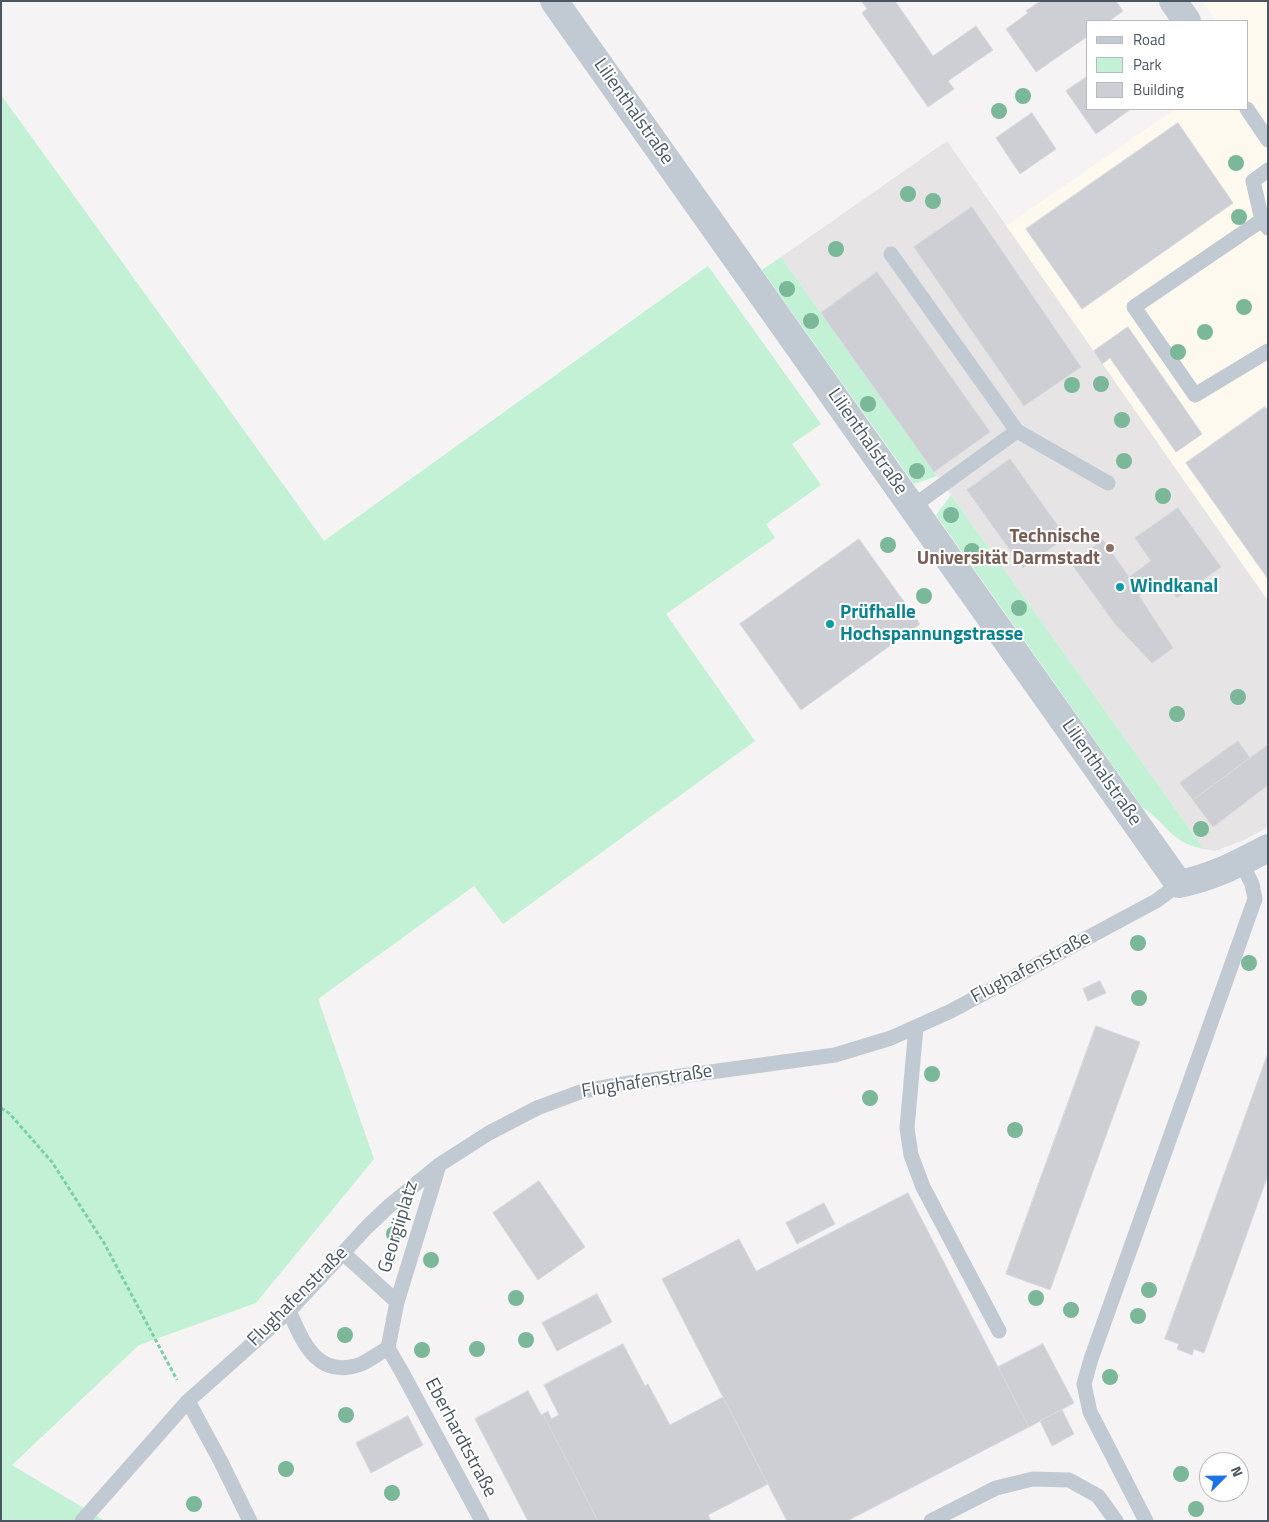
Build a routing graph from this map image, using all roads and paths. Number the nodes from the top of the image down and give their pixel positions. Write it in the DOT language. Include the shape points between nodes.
graph roads {
  1 [pos="554,1"];
  2 [pos="1173,1"];
  3 [pos="1186,20"];
  4 [pos="1248,110"];
  5 [pos="1268,140"];
  6 [pos="1268,170"];
  7 [pos="1265,224"];
  8 [pos="891,254"];
  9 [pos="1268,351"];
  10 [pos="1017,431"];
  11 [pos="1108,484"];
  12 [pos="912,507"];
  13 [pos="1268,848"];
  14 [pos="1241,862"];
  15 [pos="1179,884"];
  16 [pos="916,1028"];
  17 [pos="1,1108"];
  18 [pos="439,1165"];
  19 [pos="343,1253"];
  20 [pos="397,1302"];
  21 [pos="289,1311"];
  22 [pos="999,1331"];
  23 [pos="388,1348"];
  24 [pos="188,1401"];
  25 [pos="82,1521"];
  26 [pos="250,1521"];
  27 [pos="482,1521"];
  28 [pos="931,1521"];
  29 [pos="1116,1521"];
  30 [pos="1146,1521"];
  1 -- 12 [label="street, Lilienthalstraße"];
  2 -- 3 [label="street"];
  4 -- 5 [label="lane"];
  6 -- 7 [label="lane" via="1253,181"];
  7 -- 9 [label="lane" via="1134,306 1196,395"];
  8 -- 10 [label="lane"];
  10 -- 11 [label="lane"];
  10 -- 12 [label="lane"];
  12 -- 15 [label="street, Lilienthalstraße"];
  13 -- 14 [label="street, Flughafenstraße"];
  14 -- 15 [label="street, Flughafenstraße" via="1223,872"];
  14 -- 30 [label="lane" via="1252,884 1255,899 1084,1384 1090,1412"];
  15 -- 16 [label="lane, Flughafenstraße" via="1156,901"];
  16 -- 18 [label="lane, Flughafenstraße" via="835,1055 580,1092 497,1128"];
  16 -- 22 [label="lane" via="907,1128 911,1156 923,1187"];
  17 -- 24 [label="path" via="52,1162 99,1234"];
  18 -- 19 [label="lane, Flughafenstraße" via="389,1206"];
  18 -- 20 [label="lane, Georgiiplatz"];
  19 -- 20 [label="lane, Georgiiplatz"];
  19 -- 21 [label="lane, Flughafenstraße"];
  20 -- 23 [label="lane, Georgiiplatz"];
  21 -- 23 [label="lane" via="309,1352 335,1367 362,1363"];
  21 -- 24 [label="lane, Flughafenstraße"];
  23 -- 27 [label="lane, Eberhardtstraße"];
  24 -- 25 [label="lane, Flughafenstraße"];
  24 -- 26 [label="lane"];
  28 -- 29 [label="lane" via="996,1488 1033,1479 1068,1480 1098,1496"];
}
